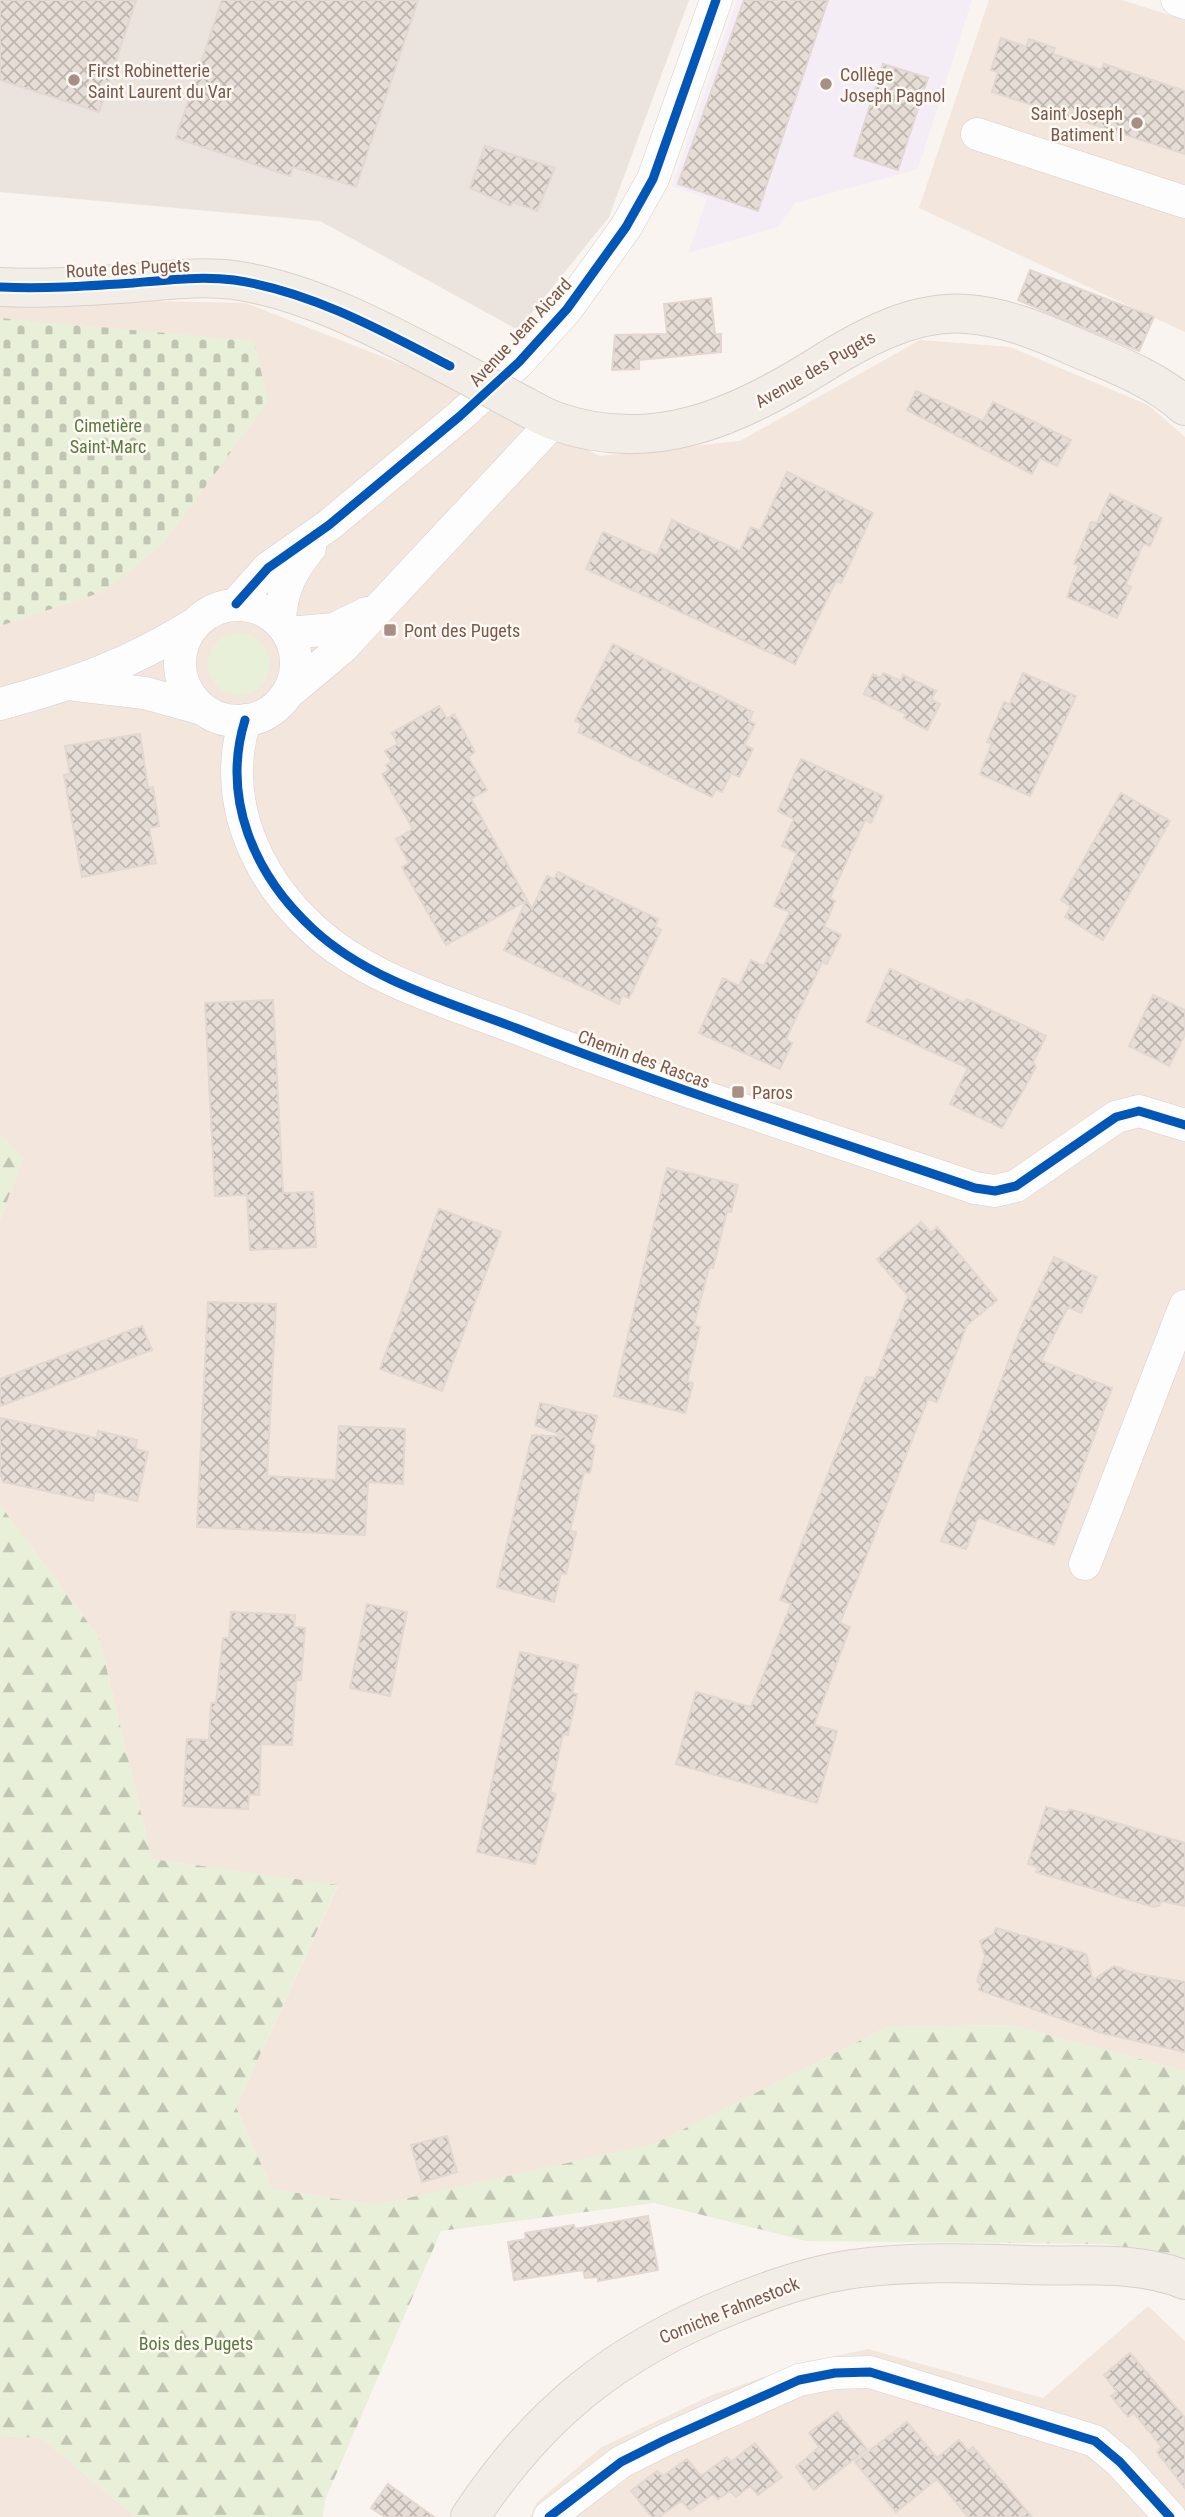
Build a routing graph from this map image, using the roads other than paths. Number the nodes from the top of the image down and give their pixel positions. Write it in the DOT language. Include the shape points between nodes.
graph roads {
  1 [pos="716,0"];
  2 [pos="1177,0"];
  3 [pos="1185,3"];
  4 [pos="977,134"];
  5 [pos="1185,202"];
  6 [pos="0,287"];
  7 [pos="1185,406"];
  8 [pos="554,421"];
  9 [pos="329,525"];
  10 [pos="386,600"];
  11 [pos="236,604"];
  12 [pos="194,624"];
  13 [pos="284,628"];
  14 [pos="71,684"];
  15 [pos="287,694"];
  16 [pos="0,704"];
  17 [pos="203,709"];
  18 [pos="245,720"];
  19 [pos="1185,1125"];
  20 [pos="1185,1306"];
  21 [pos="1085,1564"];
  22 [pos="1185,2280"];
  23 [pos="470,2517"];
  24 [pos="549,2517"];
  25 [pos="1170,2517"];
  1 -- 9 [label="street, Avenue Jean Aicard" via="653,179 599,269 519,362"];
  2 -- 3 [label="street"];
  4 -- 5 [label="street"];
  6 -- 8 [label="main road, Route des Pugets, bridge" via="233,280 326,306"];
  7 -- 8 [label="main road, Avenue des Pugets" via="1143,379 1039,331 966,314 928,317 886,329 744,410 705,424 625,432"];
  8 -- 10 [label="street"];
  9 -- 11 [label="street, Avenue Jean Aicard" via="268,568"];
  9 -- 13 [label="street, Avenue Jean Aicard" via="288,579 283,591"];
  10 -- 13 [label="street" via="361,618 334,629"];
  10 -- 15 [label="street" via="342,648"];
  11 -- 12 [label="street" via="221,607"];
  11 -- 13 [label="street" via="252,606"];
  12 -- 14 [label="street" via="147,653"];
  12 -- 17 [label="street" via="180,653 180,669 192,698"];
  13 -- 15 [label="street" via="296,657"];
  14 -- 16 [label="street"];
  14 -- 17 [label="street" via="145,693"];
  15 -- 18 [label="street" via="276,707"];
  17 -- 18 [label="street" via="230,721"];
  18 -- 19 [label="street, Chemin des Rascas" via="236,759 236,793 244,827 260,861 313,929 403,985 662,1084 975,1188 995,1191 1016,1186 1116,1117 1139,1111"];
  20 -- 21 [label="street"];
  22 -- 23 [label="main road, Corniche Fahnestock" via="1113,2267 900,2265 813,2277 758,2294 668,2332 589,2381 523,2445"];
  24 -- 25 [label="street" via="621,2462 665,2440 799,2380 870,2372 1096,2441"];
}
